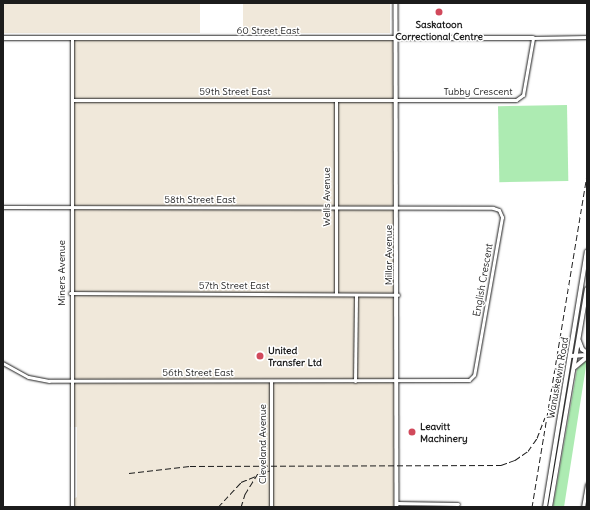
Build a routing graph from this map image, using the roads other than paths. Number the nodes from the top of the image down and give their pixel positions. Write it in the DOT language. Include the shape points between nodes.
graph roads {
  1 [pos="396,3"];
  2 [pos="587,37"];
  3 [pos="3,38"];
  4 [pos="72,38"];
  5 [pos="533,38"];
  6 [pos="397,39"];
  7 [pos="72,100"];
  8 [pos="336,100"];
  9 [pos="398,100"];
  10 [pos="3,207"];
  11 [pos="70,207"];
  12 [pos="335,208"];
  13 [pos="397,208"];
  14 [pos="587,251"];
  15 [pos="587,289"];
  16 [pos="70,293"];
  17 [pos="336,294"];
  18 [pos="356,294"];
  19 [pos="398,295"];
  20 [pos="579,340"];
  21 [pos="587,355"];
  22 [pos="570,356"];
  23 [pos="576,356"];
  24 [pos="3,363"];
  25 [pos="574,369"];
  26 [pos="71,380"];
  27 [pos="271,381"];
  28 [pos="354,381"];
  29 [pos="397,381"];
  30 [pos="587,484"];
  31 [pos="458,504"];
  32 [pos="397,505"];
  33 [pos="72,507"];
  34 [pos="271,507"];
  35 [pos="545,507"];
  36 [pos="550,507"];
  37 [pos="583,507"];
  1 -- 6 [label="street, Millar Avenue"];
  2 -- 5 [label="street"];
  3 -- 4 [label="street, 60 Street East"];
  4 -- 6 [label="street, 60 Street East"];
  4 -- 7 [label="street, Miners Avenue"];
  5 -- 6 [label="street, 60 Street East"];
  5 -- 9 [label="street, Tubby Crescent" via="521,99"];
  6 -- 9 [label="street, Millar Avenue"];
  7 -- 8 [label="street, 59th Street East"];
  7 -- 11 [label="street, Miners Avenue"];
  8 -- 9 [label="street, 59th Street East"];
  8 -- 12 [label="street, Wells Avenue"];
  9 -- 13 [label="street, Millar Avenue"];
  10 -- 11 [label="street, 58th Street East"];
  11 -- 12 [label="street, 58th Street East"];
  11 -- 16 [label="street, Miners Avenue"];
  12 -- 13 [label="street, 58th Street East"];
  12 -- 17 [label="street, Wells Avenue"];
  13 -- 19 [label="street, Millar Avenue"];
  13 -- 29 [label="street, English Crescent" via="493,208 499,210 502,217 473,378 466,381"];
  14 -- 22 [label="main road, Wanuskewin Road"];
  15 -- 20 [label="main road, Wanuskewin Road"];
  16 -- 17 [label="street, 57th Street East"];
  16 -- 26 [label="street, Miners Avenue"];
  17 -- 18 [label="street, 57th Street East"];
  18 -- 19 [label="street, 57th Street East"];
  18 -- 28 [label="street"];
  19 -- 29 [label="street, Millar Avenue"];
  20 -- 21 [label="main road"];
  20 -- 23 [label="main road, Wanuskewin Road"];
  21 -- 23 [label="street"];
  21 -- 25 [label="main road"];
  22 -- 23 [label="street"];
  22 -- 35 [label="main road, Wanuskewin Road"];
  23 -- 25 [label="main road, Wanuskewin Road"];
  24 -- 26 [label="street, 56th Street East" via="35,379"];
  25 -- 36 [label="main road, Wanuskewin Road"];
  26 -- 27 [label="street, 56th Street East"];
  26 -- 33 [label="street, Miners Avenue"];
  27 -- 28 [label="street, 56th Street East"];
  27 -- 34 [label="street, Cleveland Avenue"];
  28 -- 29 [label="street, 56th Street East"];
  29 -- 32 [label="street, Millar Avenue"];
  30 -- 37 [label="street"];
  31 -- 32 [label="street"];
}
